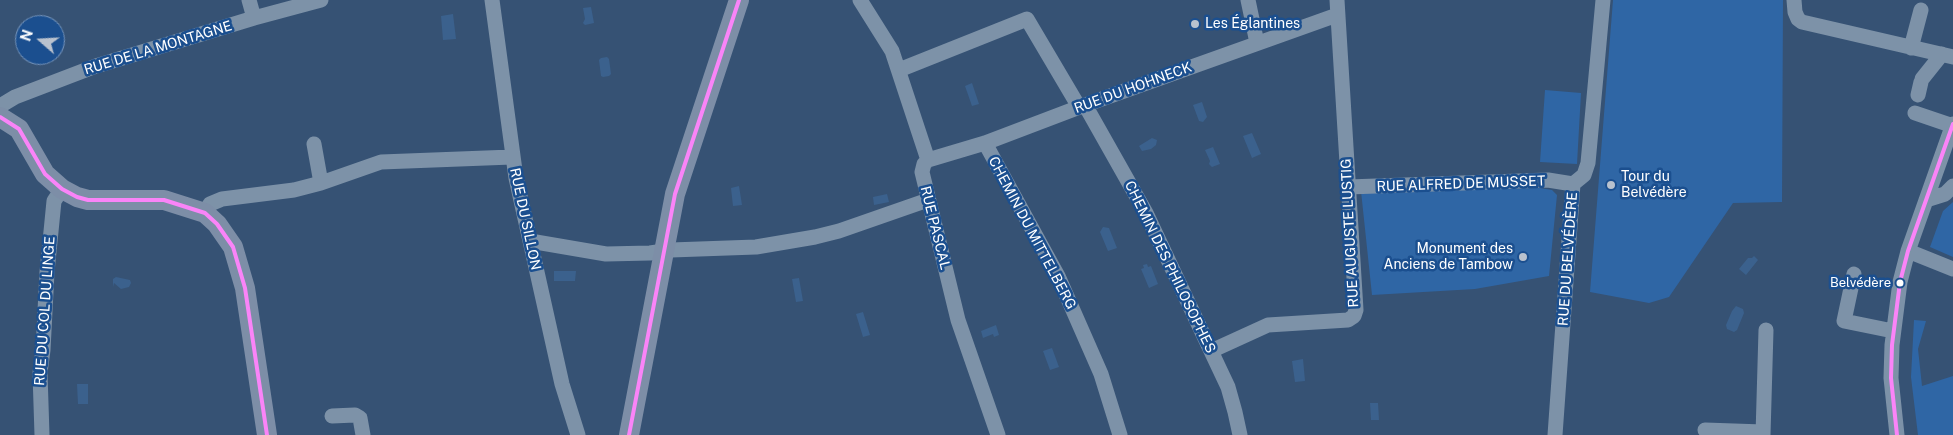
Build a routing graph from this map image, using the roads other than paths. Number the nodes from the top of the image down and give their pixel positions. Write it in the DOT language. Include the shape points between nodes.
graph roads {
  1 [pos="249,0"];
  2 [pos="321,0"];
  3 [pos="492,0"];
  4 [pos="740,0"];
  5 [pos="860,0"];
  6 [pos="1248,0"];
  7 [pos="1603,0"];
  8 [pos="1794,0"];
  9 [pos="1340,5"];
  10 [pos="1921,10"];
  11 [pos="254,18"];
  12 [pos="1256,43"];
  13 [pos="1911,48"];
  14 [pos="1947,56"];
  15 [pos="899,70"];
  16 [pos="1920,85"];
  17 [pos="0,106"];
  18 [pos="1082,106"];
  19 [pos="1914,113"];
  20 [pos="0,117"];
  21 [pos="1953,126"];
  22 [pos="985,143"];
  23 [pos="314,144"];
  24 [pos="512,157"];
  25 [pos="928,160"];
  26 [pos="321,183"];
  27 [pos="1573,184"];
  28 [pos="1953,186"];
  29 [pos="1348,187"];
  30 [pos="62,189"];
  31 [pos="928,200"];
  32 [pos="1926,200"];
  33 [pos="205,213"];
  34 [pos="530,241"];
  35 [pos="663,251"];
  36 [pos="1908,251"];
  37 [pos="1953,268"];
  38 [pos="1854,274"];
  39 [pos="1766,330"];
  40 [pos="1893,331"];
  41 [pos="1211,351"];
  42 [pos="332,416"];
  43 [pos="1705,430"];
  44 [pos="1763,434"];
  45 [pos="42,435"];
  46 [pos="266,435"];
  47 [pos="363,435"];
  48 [pos="578,435"];
  49 [pos="629,435"];
  50 [pos="998,435"];
  51 [pos="1120,435"];
  52 [pos="1240,435"];
  53 [pos="1555,435"];
  54 [pos="1897,435"];
  1 -- 11 [label="street"];
  2 -- 11 [label="street, RUE DE LA MONTAGNE"];
  3 -- 24 [label="street, RUE DU SILLON"];
  4 -- 35 [label="main road" via="675,194"];
  5 -- 15 [label="street, RUE PASCAL" via="892,51"];
  6 -- 12 [label="street"];
  7 -- 27 [label="street, RUE DU BELVÉDÈRE" via="1588,162 1584,175"];
  8 -- 13 [label="street" via="1795,12 1802,22"];
  9 -- 12 [label="street, RUE DU HOHNECK"];
  9 -- 29 [label="street, RUE AUGUSTE LUSTIG"];
  10 -- 13 [label="street"];
  11 -- 17 [label="street, RUE DE LA MONTAGNE" via="96,66 15,97"];
  12 -- 18 [label="street, RUE DU HOHNECK"];
  13 -- 14 [label="street"];
  14 -- 16 [label="street"];
  15 -- 18 [label="street, CHEMIN DES PHILOSOPHES" via="1027,19"];
  15 -- 25 [label="street, RUE PASCAL"];
  18 -- 22 [label="street, RUE DU HOHNECK"];
  18 -- 41 [label="street, CHEMIN DES PHILOSOPHES" via="1146,213"];
  19 -- 21 [label="street"];
  20 -- 30 [label="main road" via="19,129 45,174"];
  21 -- 32 [label="street"];
  22 -- 25 [label="street, RUE DU HOHNECK"];
  22 -- 51 [label="street, CHEMIN DU MITTELBERG" via="1058,276 1101,374"];
  23 -- 26 [label="street"];
  24 -- 26 [label="street" via="381,162"];
  24 -- 34 [label="street, RUE DU SILLON"];
  25 -- 31 [label="street, RUE PASCAL" via="922,172"];
  26 -- 33 [label="street" via="294,190 222,199 210,204"];
  27 -- 29 [label="street, RUE ALFRED DE MUSSET" via="1548,180"];
  27 -- 53 [label="street, RUE DU BELVÉDÈRE"];
  28 -- 32 [label="street" via="1945,194"];
  29 -- 41 [label="street, RUE AUGUSTE LUSTIG" via="1355,279 1354,316 1348,320 1268,325"];
  30 -- 33 [label="main road" via="88,200 164,200"];
  30 -- 45 [label="street, RUE DU COL DU LINGE" via="54,201 47,272 40,373"];
  31 -- 35 [label="street" via="816,237 756,247"];
  31 -- 50 [label="street, RUE PASCAL" via="958,320"];
  32 -- 36 [label="street"];
  33 -- 46 [label="main road" via="218,224 233,247 245,288"];
  34 -- 35 [label="street" via="606,254"];
  34 -- 48 [label="street, RUE DU SILLON" via="562,384"];
  35 -- 49 [label="main road"];
  36 -- 37 [label="street"];
  36 -- 40 [label="street"];
  38 -- 40 [label="street" via="1844,321"];
  39 -- 44 [label="street"];
  40 -- 54 [label="street" via="1891,378"];
  41 -- 52 [label="street, CHEMIN DES PHILOSOPHES" via="1228,387"];
  42 -- 47 [label="street" via="355,415 360,418"];
  43 -- 44 [label="street"];
}
